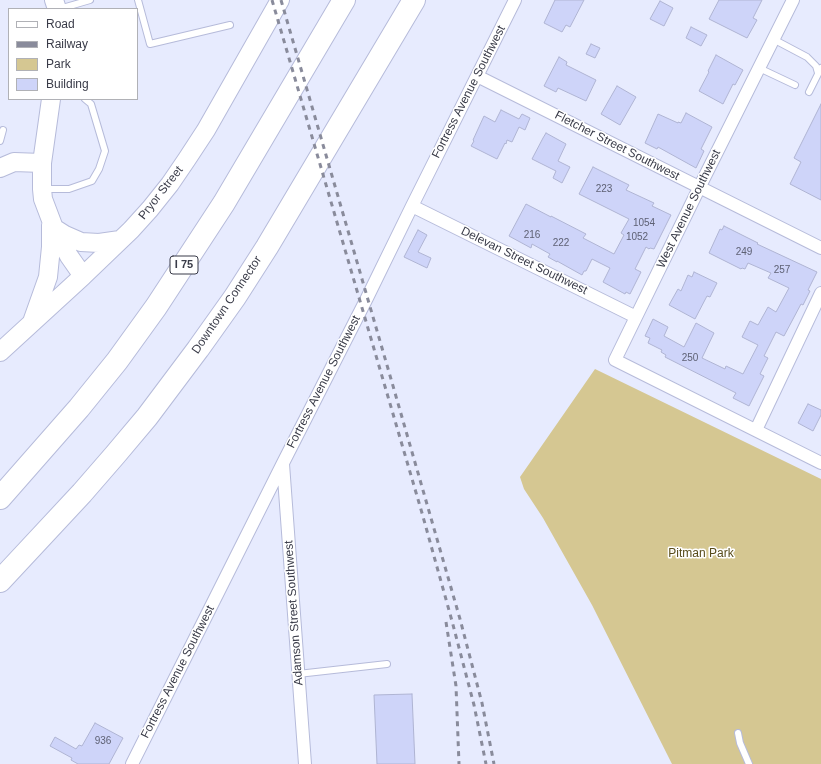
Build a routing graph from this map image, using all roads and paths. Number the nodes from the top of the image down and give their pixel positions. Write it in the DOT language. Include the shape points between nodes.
graph roads {
  1 [pos="90,0"];
  2 [pos="138,0"];
  3 [pos="280,0"];
  4 [pos="414,0"];
  5 [pos="515,0"];
  6 [pos="793,0"];
  7 [pos="341,3"];
  8 [pos="61,8"];
  9 [pos="230,25"];
  10 [pos="773,39"];
  11 [pos="759,68"];
  12 [pos="820,71"];
  13 [pos="477,76"];
  14 [pos="795,85"];
  15 [pos="809,92"];
  16 [pos="51,100"];
  17 [pos="86,100"];
  18 [pos="3,130"];
  19 [pos="0,141"];
  20 [pos="42,163"];
  21 [pos="0,168"];
  22 [pos="700,187"];
  23 [pos="42,189"];
  24 [pos="412,206"];
  25 [pos="52,223"];
  26 [pos="120,240"];
  27 [pos="821,248"];
  28 [pos="83,276"];
  29 [pos="821,293"];
  30 [pos="636,317"];
  31 [pos="31,323"];
  32 [pos="0,352"];
  33 [pos="756,430"];
  34 [pos="283,463"];
  35 [pos="821,463"];
  36 [pos="0,498"];
  37 [pos="0,581"];
  38 [pos="387,664"];
  39 [pos="298,674"];
  40 [pos="738,733"];
  41 [pos="132,764"];
  42 [pos="305,764"];
  43 [pos="749,764"];
  1 -- 8 [label="lane"];
  2 -- 9 [label="lane" via="150,44"];
  3 -- 26 [label="main road, Pryor Street" via="187,159 150,209"];
  4 -- 37 [label="highway, Downtown Connector" via="267,246 198,349 147,417 82,493"];
  5 -- 13 [label="street, Fortress Avenue Southwest"];
  6 -- 10 [label="street, West Avenue Southwest"];
  7 -- 36 [label="highway, I 75" via="224,203 156,307 79,408"];
  10 -- 11 [label="street, West Avenue Southwest"];
  10 -- 12 [label="lane" via="807,57"];
  11 -- 14 [label="lane"];
  11 -- 22 [label="street, West Avenue Southwest"];
  12 -- 15 [label="lane"];
  13 -- 22 [label="street, Fletcher Street Southwest"];
  13 -- 24 [label="street, Fortress Avenue Southwest"];
  16 -- 20 [label="main road"];
  17 -- 23 [label="lane" via="91,104 105,151 99,169 92,181 69,189"];
  18 -- 19 [label="lane"];
  20 -- 21 [label="main road" via="14,162"];
  20 -- 23 [label="main road"];
  22 -- 27 [label="street, Fletcher Street Southwest"];
  22 -- 30 [label="street, West Avenue Southwest"];
  23 -- 25 [label="main road"];
  24 -- 30 [label="street, Delevan Street Southwest"];
  24 -- 34 [label="street, Fortress Avenue Southwest"];
  25 -- 26 [label="main road" via="66,235 81,242"];
  25 -- 28 [label="main road"];
  25 -- 31 [label="main road" via="48,277"];
  26 -- 28 [label="main road, Pryor Street"];
  28 -- 31 [label="main road, Pryor Street"];
  29 -- 33 [label="street"];
  30 -- 33 [label="street, West Avenue Southwest" via="615,360"];
  31 -- 32 [label="main road, Pryor Street"];
  33 -- 35 [label="street"];
  34 -- 39 [label="street, Adamson Street Southwest"];
  34 -- 41 [label="street, Fortress Avenue Southwest"];
  38 -- 39 [label="lane"];
  39 -- 42 [label="street, Adamson Street Southwest"];
  40 -- 43 [label="lane"];
}
